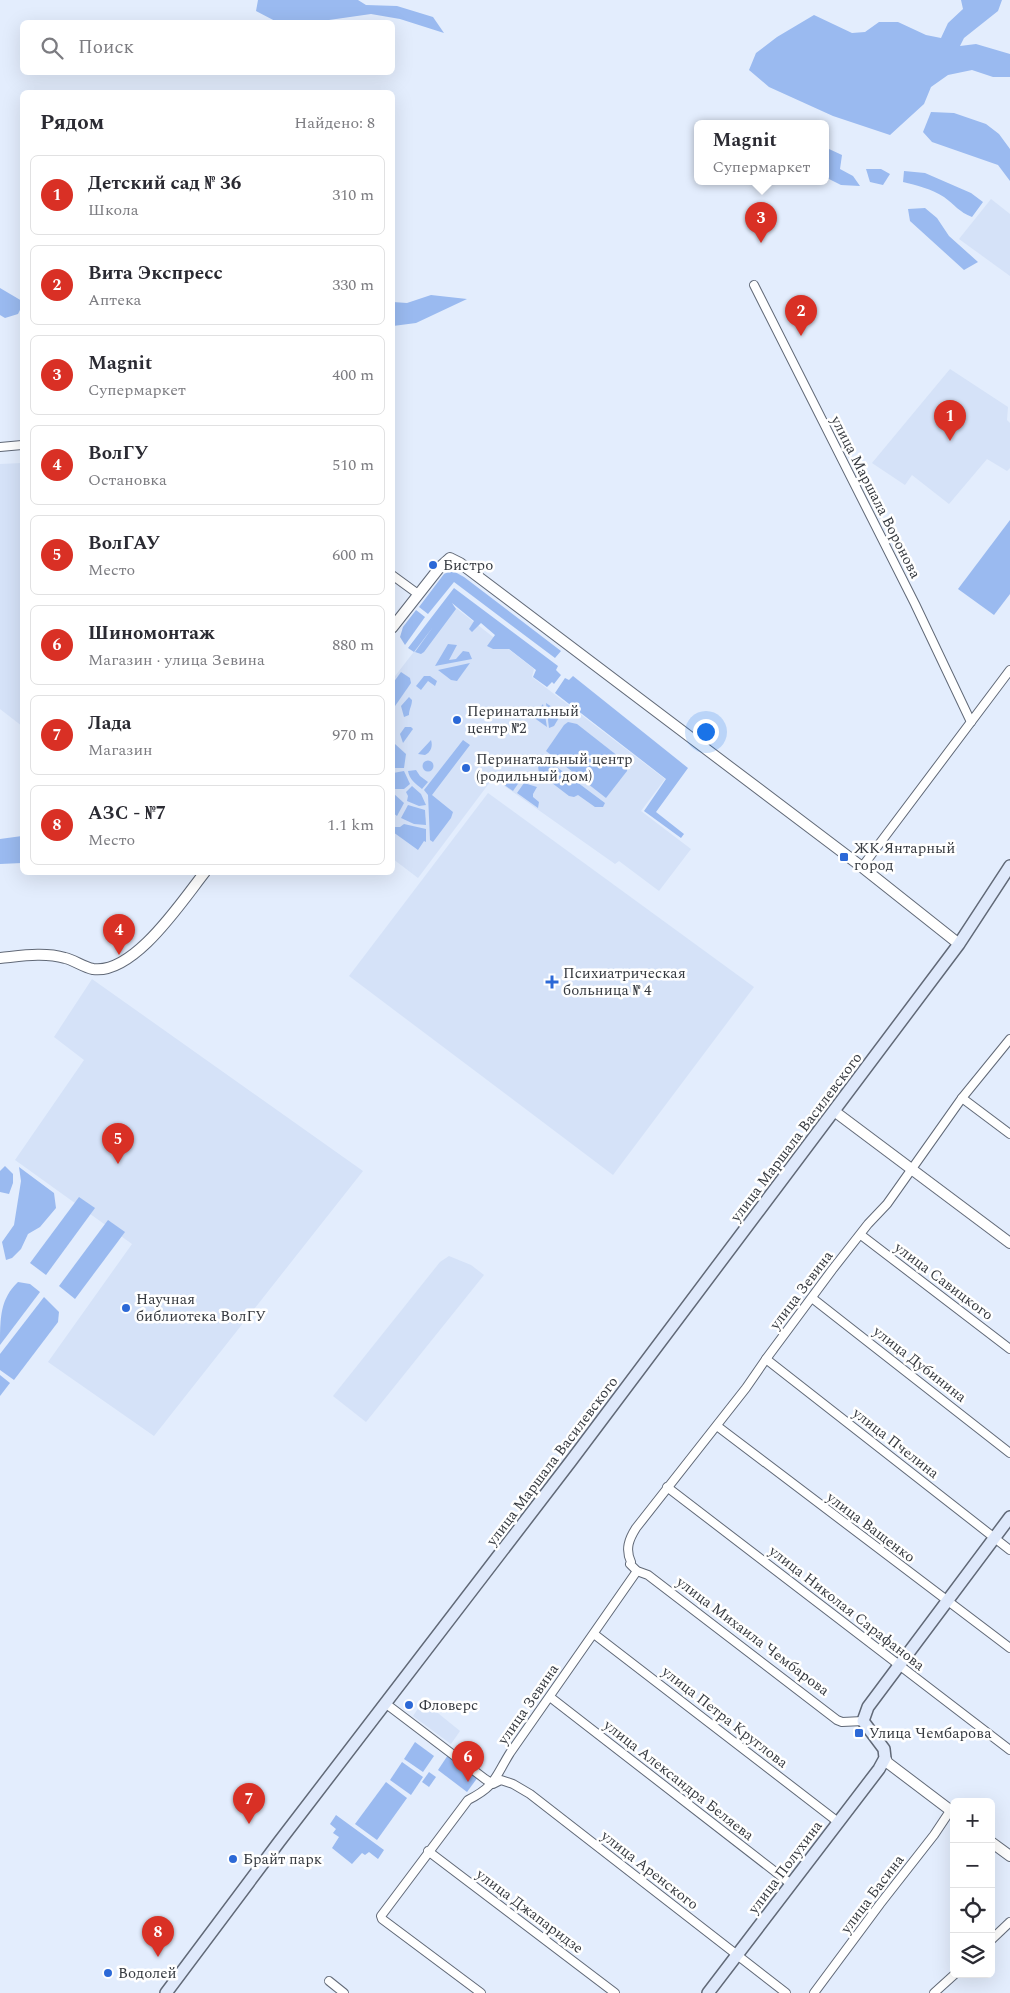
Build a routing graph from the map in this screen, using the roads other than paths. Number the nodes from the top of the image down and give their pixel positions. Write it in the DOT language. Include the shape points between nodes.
graph roads {
  1 [pos="754,286"];
  2 [pos="20,445"];
  3 [pos="0,446"];
  4 [pos="395,577"];
  5 [pos="418,594"];
  6 [pos="395,624"];
  7 [pos="1010,670"];
  8 [pos="971,722"];
  9 [pos="1010,866"];
  10 [pos="862,867"];
  11 [pos="203,875"];
  12 [pos="959,944"];
  13 [pos="0,958"];
  14 [pos="1010,1039"];
  15 [pos="962,1098"];
  16 [pos="834,1111"];
  17 [pos="1010,1134"];
  18 [pos="912,1168"];
  19 [pos="861,1235"];
  20 [pos="1010,1243"];
  21 [pos="812,1298"];
  22 [pos="1010,1349"];
  23 [pos="766,1359"];
  24 [pos="717,1426"];
  25 [pos="1010,1453"];
  26 [pos="667,1487"];
  27 [pos="1010,1517"];
  28 [pos="994,1537"];
  29 [pos="1010,1550"];
  30 [pos="631,1562"];
  31 [pos="637,1571"];
  32 [pos="947,1600"];
  33 [pos="594,1634"];
  34 [pos="1010,1648"];
  35 [pos="898,1665"];
  36 [pos="550,1697"];
  37 [pos="385,1703"];
  38 [pos="863,1721"];
  39 [pos="1010,1750"];
  40 [pos="885,1758"];
  41 [pos="493,1784"];
  42 [pos="950,1810"];
  43 [pos="950,1815"];
  44 [pos="838,1822"];
  45 [pos="992,1843"];
  46 [pos="428,1851"];
  47 [pos="1010,1856"];
  48 [pos="791,1884"];
  49 [pos="1010,1922"];
  50 [pos="995,1936"];
  51 [pos="737,1955"];
  52 [pos="951,1978"];
  53 [pos="329,1981"];
  54 [pos="166,1993"];
  55 [pos="344,1993"];
  56 [pos="480,1993"];
  57 [pos="615,1993"];
  58 [pos="708,1993"];
  59 [pos="786,1993"];
  60 [pos="814,1993"];
  61 [pos="934,1993"];
  1 -- 8 [label="street, улица Маршала Воронова"];
  2 -- 3 [label="street"];
  4 -- 5 [label="street"];
  5 -- 6 [label="street"];
  5 -- 10 [label="street" via="450,558 460,562"];
  7 -- 8 [label="street"];
  8 -- 10 [label="street"];
  9 -- 12 [label="main road, улица Маршала Василевского"];
  10 -- 12 [label="street"];
  11 -- 13 [label="street" via="149,942 130,958 96,969 49,955"];
  12 -- 16 [label="main road, улица Маршала Василевского"];
  14 -- 15 [label="street, улица Зевина"];
  15 -- 17 [label="street"];
  15 -- 18 [label="street, улица Зевина"];
  16 -- 18 [label="street"];
  16 -- 37 [label="main road, улица Маршала Василевского"];
  18 -- 19 [label="street, улица Зевина"];
  18 -- 20 [label="street"];
  19 -- 21 [label="street, улица Зевина"];
  19 -- 22 [label="street, улица Савицкого"];
  21 -- 23 [label="street, улица Зевина"];
  21 -- 25 [label="street, улица Дубинина"];
  23 -- 24 [label="street, улица Зевина"];
  23 -- 28 [label="street, улица Пчелина"];
  24 -- 26 [label="street, улица Зевина"];
  24 -- 32 [label="street, улица Ващенко"];
  26 -- 30 [label="street, улица Зевина" via="631,1535 627,1549"];
  26 -- 35 [label="street, улица Николая Сарафанова"];
  27 -- 28 [label="main road"];
  28 -- 29 [label="street, улица Пчелина"];
  28 -- 32 [label="main road"];
  30 -- 31 [label="street, улица Михаила Чембарова"];
  31 -- 33 [label="street, улица Зевина"];
  31 -- 38 [label="street, улица Михаила Чембарова" via="648,1575 837,1720"];
  32 -- 34 [label="street, улица Ващенко"];
  32 -- 35 [label="main road"];
  33 -- 36 [label="street, улица Зевина"];
  33 -- 44 [label="street, улица Петра Круглова"];
  35 -- 38 [label="main road" via="872,1699"];
  35 -- 39 [label="street, улица Николая Сарафанова"];
  36 -- 41 [label="street, улица Зевина" via="510,1753"];
  36 -- 48 [label="street, улица Александра Беляева"];
  37 -- 41 [label="street"];
  37 -- 54 [label="main road, улица Маршала Василевского"];
  38 -- 40 [label="main road" via="884,1749"];
  40 -- 42 [label="street"];
  40 -- 44 [label="main road, улица Полухина"];
  41 -- 46 [label="street, улица Зевина" via="468,1800"];
  41 -- 51 [label="street, улица Аренского" via="501,1780 530,1794"];
  43 -- 60 [label="street, улица Басина"];
  44 -- 48 [label="main road, улица Полухина"];
  45 -- 47 [label="street"];
  46 -- 56 [label="street, улица Зевина" via="381,1916"];
  46 -- 57 [label="street, улица Джапаридзе"];
  48 -- 51 [label="main road, улица Полухина"];
  49 -- 50 [label="street"];
  51 -- 58 [label="main road, улица Полухина"];
  51 -- 59 [label="street, улица Аренского"];
  52 -- 61 [label="street"];
  53 -- 55 [label="street"];
}
